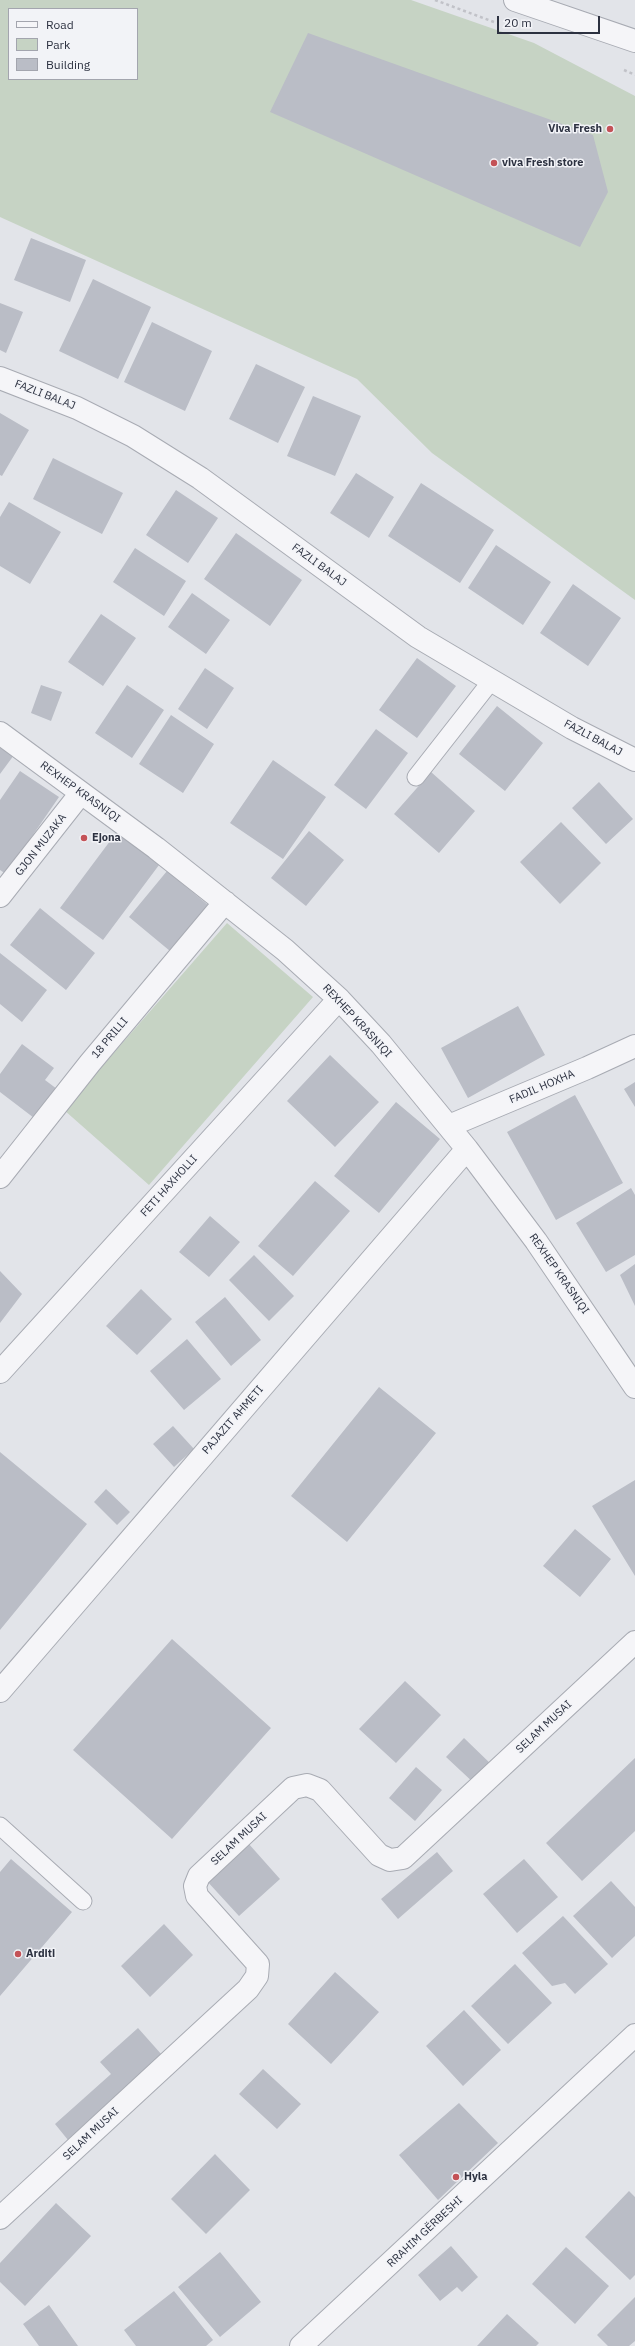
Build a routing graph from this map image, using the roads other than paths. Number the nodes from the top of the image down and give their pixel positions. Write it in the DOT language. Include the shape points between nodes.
graph roads {
  1 [pos="515,0"];
  2 [pos="635,41"];
  3 [pos="0,378"];
  4 [pos="492,680"];
  5 [pos="0,733"];
  6 [pos="635,760"];
  7 [pos="416,777"];
  8 [pos="81,793"];
  9 [pos="0,896"];
  10 [pos="225,902"];
  11 [pos="339,999"];
  12 [pos="635,1046"];
  13 [pos="448,1126"];
  14 [pos="466,1149"];
  15 [pos="0,1177"];
  16 [pos="0,1372"];
  17 [pos="635,1386"];
  18 [pos="635,1642"];
  19 [pos="0,1691"];
  20 [pos="0,1826"];
  21 [pos="83,1901"];
  22 [pos="635,2035"];
  23 [pos="0,2218"];
  24 [pos="301,2346"];
  1 -- 2 [label="street"];
  3 -- 4 [label="street, FAZLI BALAJ" via="77,408 133,436 200,478 418,637"];
  4 -- 6 [label="street, FAZLI BALAJ" via="572,728"];
  4 -- 7 [label="lane"];
  5 -- 8 [label="street, REXHEP KRASNIQI"];
  8 -- 9 [label="street, GJON MUZAKA"];
  8 -- 10 [label="street, REXHEP KRASNIQI"];
  10 -- 11 [label="street, REXHEP KRASNIQI" via="285,950"];
  10 -- 15 [label="street, 18 PRILLI" via="90,1063"];
  11 -- 13 [label="street, REXHEP KRASNIQI" via="381,1044"];
  11 -- 16 [label="street, FETI HAXHOLLI"];
  12 -- 13 [label="street, FADIL HOXHA"];
  13 -- 14 [label="street, REXHEP KRASNIQI"];
  14 -- 17 [label="street, REXHEP KRASNIQI" via="536,1241"];
  14 -- 19 [label="street, PAJAZIT AHMETI"];
  18 -- 23 [label="street, SELAM MUSAI" via="403,1858 390,1860 379,1855 320,1790 307,1785 293,1788 199,1876 195,1886 197,1896 258,1964 257,1976 248,1989"];
  20 -- 21 [label="lane"];
  22 -- 24 [label="street, RRAHIM GËRBESHI"];
}
